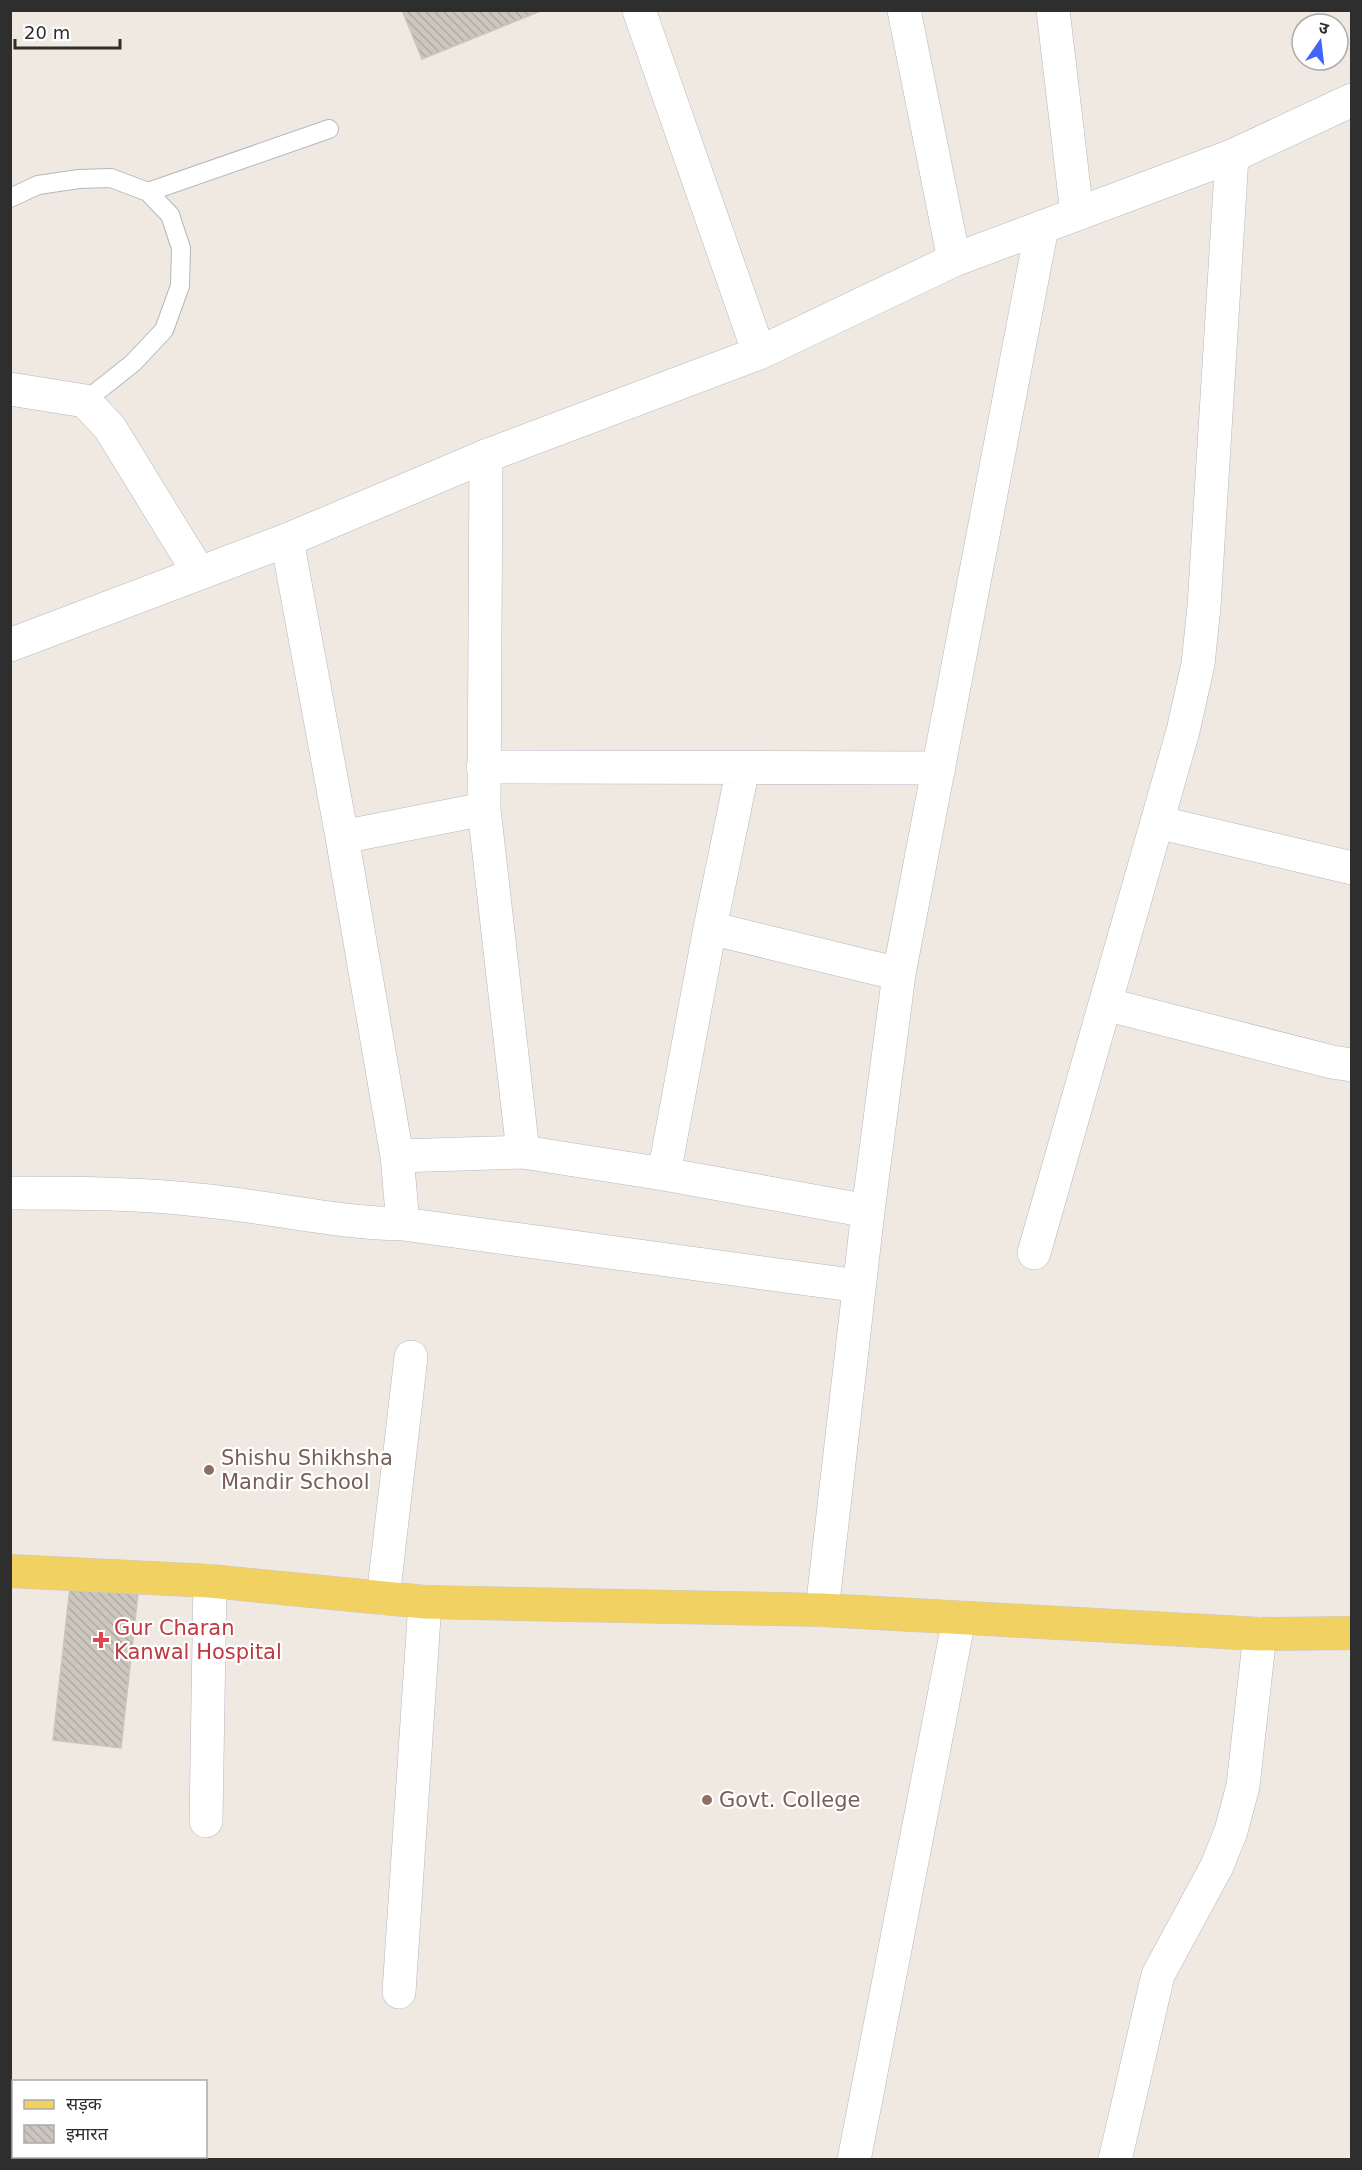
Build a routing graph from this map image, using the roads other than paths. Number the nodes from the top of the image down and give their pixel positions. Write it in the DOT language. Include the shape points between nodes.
graph roads {
  1 [pos="639,10"];
  2 [pos="904,10"];
  3 [pos="1053,10"];
  4 [pos="1352,100"];
  5 [pos="329,129"];
  6 [pos="1232,156"];
  7 [pos="148,192"];
  8 [pos="10,198"];
  9 [pos="1077,214"];
  10 [pos="1042,227"];
  11 [pos="954,260"];
  12 [pos="759,353"];
  13 [pos="10,389"];
  14 [pos="85,401"];
  15 [pos="486,456"];
  16 [pos="286,540"];
  17 [pos="200,573"];
  18 [pos="10,645"];
  19 [pos="483,767"];
  20 [pos="742,768"];
  21 [pos="939,768"];
  22 [pos="484,809"];
  23 [pos="1157,822"];
  24 [pos="342,837"];
  25 [pos="1352,868"];
  26 [pos="710,928"];
  27 [pos="899,974"];
  28 [pos="1105,1004"];
  29 [pos="1352,1065"];
  30 [pos="523,1152"];
  31 [pos="397,1156"];
  32 [pos="664,1174"];
  33 [pos="10,1193"];
  34 [pos="868,1211"];
  35 [pos="403,1224"];
  36 [pos="1034,1253"];
  37 [pos="860,1286"];
  38 [pos="411,1357"];
  39 [pos="10,1571"];
  40 [pos="210,1581"];
  41 [pos="383,1598"];
  42 [pos="425,1602"];
  43 [pos="822,1610"];
  44 [pos="959,1619"];
  45 [pos="1352,1633"];
  46 [pos="1260,1634"];
  47 [pos="206,1821"];
  48 [pos="399,1992"];
  49 [pos="854,2160"];
  50 [pos="1115,2160"];
  1 -- 12 [label="street"];
  2 -- 11 [label="street"];
  3 -- 9 [label="street"];
  4 -- 6 [label="street"];
  5 -- 7 [label="lane"];
  6 -- 9 [label="street"];
  6 -- 23 [label="street" via="1198,664"];
  7 -- 8 [label="lane" via="111,178 79,179 38,185"];
  7 -- 14 [label="lane" via="170,214 181,248 180,286 164,330 133,363"];
  9 -- 10 [label="street"];
  10 -- 11 [label="street"];
  10 -- 21 [label="street"];
  11 -- 12 [label="street"];
  12 -- 15 [label="street"];
  13 -- 14 [label="street"];
  14 -- 17 [label="street" via="110,428"];
  15 -- 16 [label="street"];
  15 -- 19 [label="street"];
  16 -- 17 [label="street"];
  16 -- 24 [label="street"];
  17 -- 18 [label="street"];
  19 -- 20 [label="street"];
  19 -- 22 [label="street"];
  20 -- 21 [label="street"];
  20 -- 26 [label="street"];
  21 -- 27 [label="street"];
  22 -- 24 [label="street"];
  22 -- 30 [label="street"];
  23 -- 25 [label="street"];
  23 -- 28 [label="street"];
  24 -- 31 [label="street"];
  26 -- 27 [label="street"];
  26 -- 32 [label="street"];
  27 -- 34 [label="street"];
  28 -- 29 [label="street"];
  28 -- 36 [label="street"];
  30 -- 31 [label="street"];
  30 -- 32 [label="street"];
  31 -- 35 [label="street"];
  32 -- 34 [label="street"];
  33 -- 35 [label="street" via="167,1197 364,1223"];
  34 -- 37 [label="street"];
  35 -- 37 [label="street"];
  37 -- 43 [label="street"];
  38 -- 41 [label="street"];
  39 -- 40 [label="main road"];
  40 -- 41 [label="main road"];
  40 -- 47 [label="street"];
  41 -- 42 [label="main road"];
  42 -- 43 [label="main road"];
  42 -- 48 [label="street"];
  43 -- 44 [label="main road"];
  44 -- 46 [label="main road"];
  44 -- 49 [label="street"];
  45 -- 46 [label="main road"];
  46 -- 50 [label="street" via="1243,1786 1231,1831 1217,1866 1158,1975"];
}
